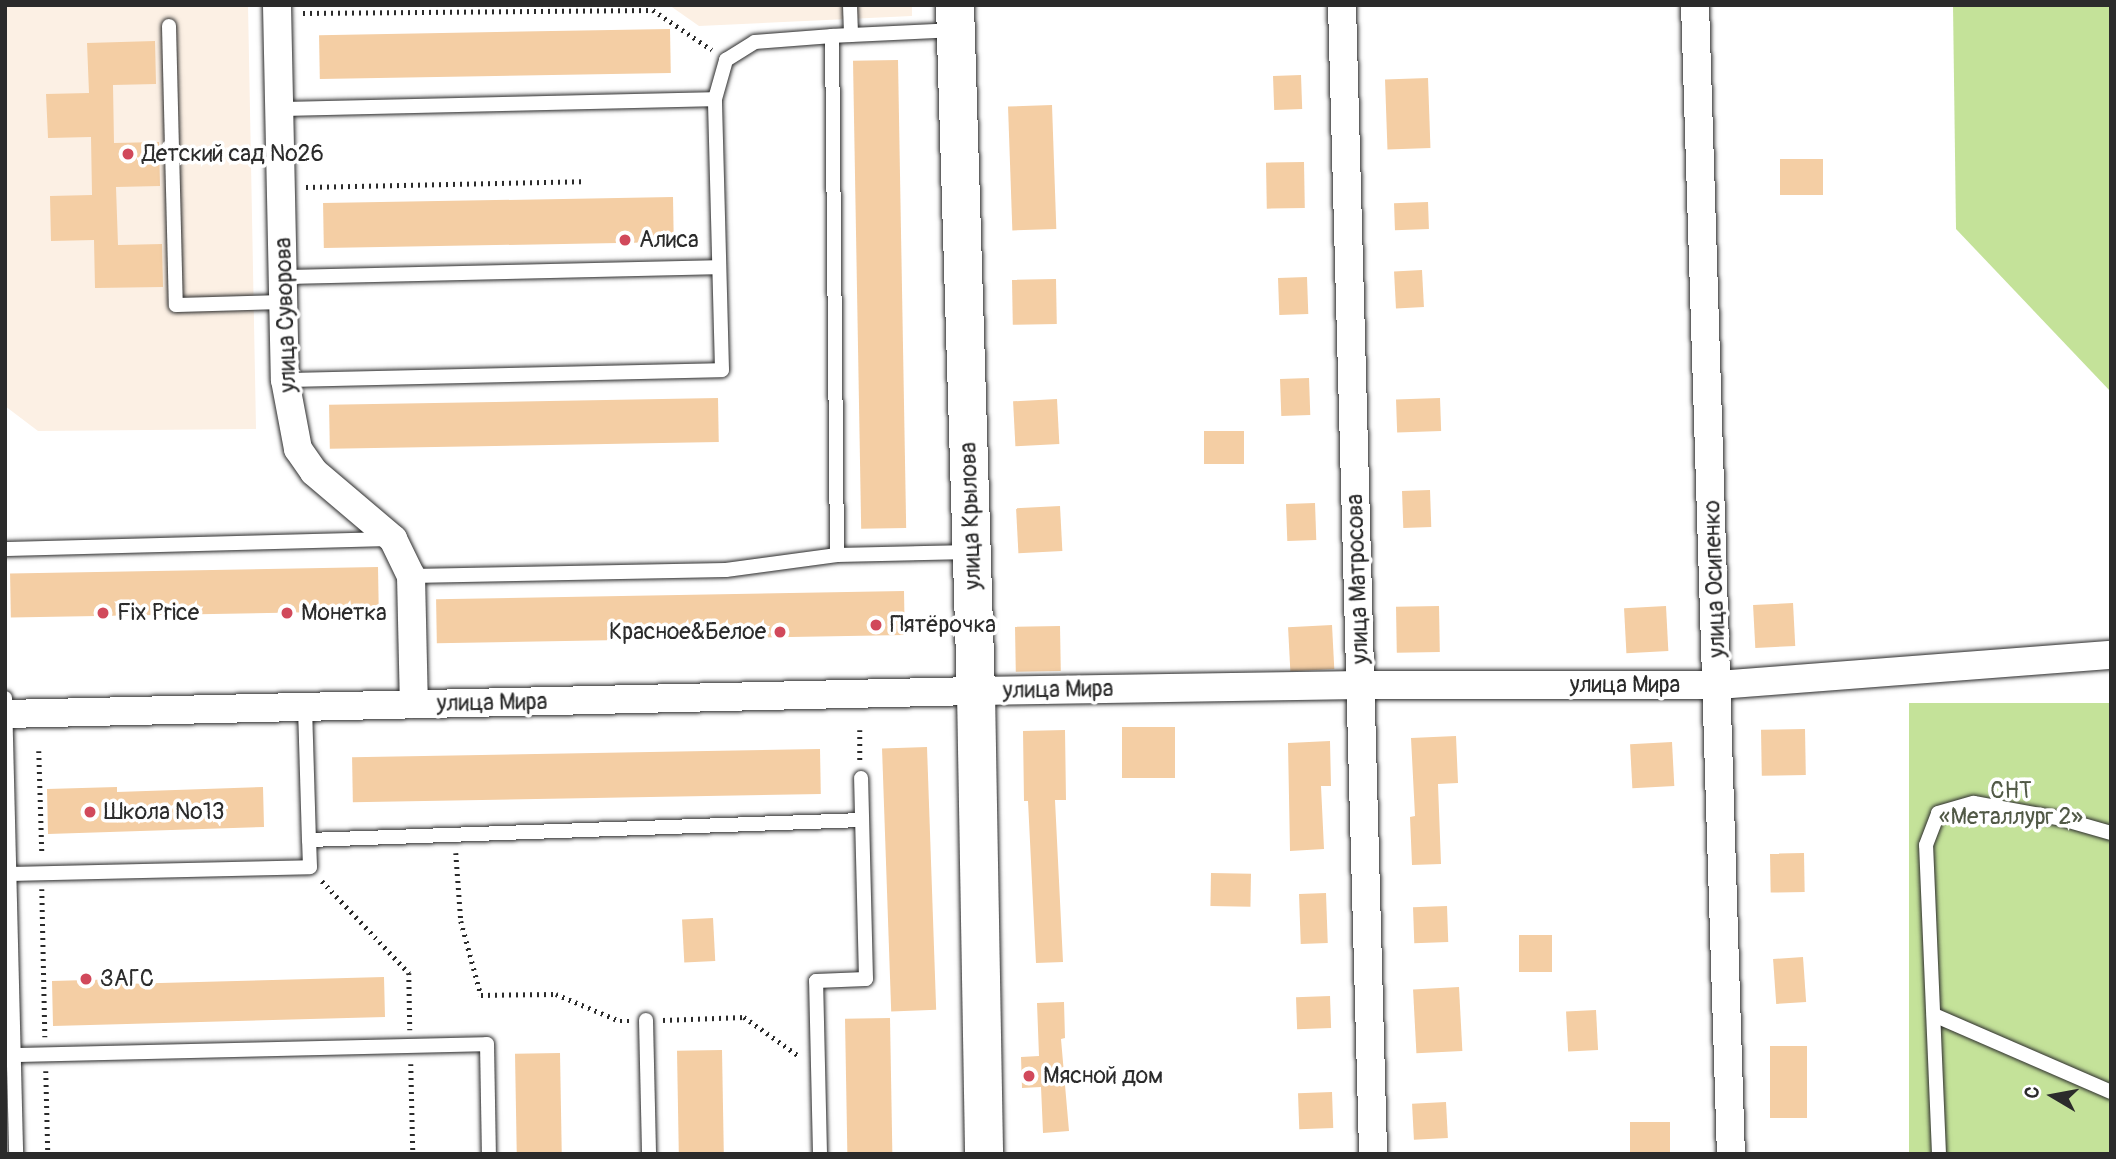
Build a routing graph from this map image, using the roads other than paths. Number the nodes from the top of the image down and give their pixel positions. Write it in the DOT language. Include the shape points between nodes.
graph roads {
  1 [pos="850,5"];
  2 [pos="1342,5"];
  3 [pos="1695,5"];
  4 [pos="277,9"];
  5 [pos="955,18"];
  6 [pos="169,26"];
  7 [pos="851,35"];
  8 [pos="832,36"];
  9 [pos="715,99"];
  10 [pos="279,108"];
  11 [pos="719,267"];
  12 [pos="283,289"];
  13 [pos="285,380"];
  14 [pos="394,539"];
  15 [pos="5,549"];
  16 [pos="972,552"];
  17 [pos="837,555"];
  18 [pos="411,576"];
  19 [pos="2111,655"];
  20 [pos="1361,685"];
  21 [pos="1719,685"];
  22 [pos="976,691"];
  23 [pos="5,698"];
  24 [pos="414,704"];
  25 [pos="305,707"];
  26 [pos="5,714"];
  27 [pos="861,778"];
  28 [pos="862,820"];
  29 [pos="2111,833"];
  30 [pos="309,840"];
  31 [pos="9,874"];
  32 [pos="8,938"];
  33 [pos="1934,1015"];
  34 [pos="646,1020"];
  35 [pos="14,1055"];
  36 [pos="2111,1092"];
  37 [pos="16,1154"];
  38 [pos="489,1154"];
  39 [pos="649,1154"];
  40 [pos="820,1154"];
  41 [pos="984,1154"];
  42 [pos="1373,1154"];
  43 [pos="1731,1154"];
  44 [pos="1939,1154"];
  1 -- 7 [label="lane"];
  2 -- 20 [label="street, улица Матросова"];
  3 -- 21 [label="street, улица Осипенко"];
  4 -- 10 [label="street, улица Суворова"];
  5 -- 7 [label="lane"];
  5 -- 16 [label="main road, улица Крылова"];
  6 -- 12 [label="lane" via="176,305"];
  7 -- 8 [label="lane"];
  8 -- 9 [label="lane" via="755,41 726,60"];
  8 -- 17 [label="lane"];
  9 -- 10 [label="lane"];
  9 -- 11 [label="lane"];
  10 -- 12 [label="street, улица Суворова"];
  11 -- 12 [label="lane"];
  11 -- 13 [label="lane" via="722,370"];
  12 -- 13 [label="street, улица Суворова"];
  13 -- 14 [label="street, улица Суворова" via="298,449 314,472"];
  14 -- 15 [label="lane"];
  14 -- 18 [label="street, улица Суворова"];
  16 -- 17 [label="lane"];
  16 -- 22 [label="main road, улица Крылова"];
  17 -- 18 [label="lane" via="726,570"];
  18 -- 24 [label="street, улица Суворова"];
  19 -- 21 [label="street, улица Мира"];
  20 -- 21 [label="street, улица Мира"];
  20 -- 22 [label="street, улица Мира"];
  20 -- 42 [label="street, улица Матросова"];
  21 -- 43 [label="street, улица Осипенко"];
  22 -- 24 [label="street, улица Мира"];
  22 -- 41 [label="main road, улица Крылова"];
  23 -- 26 [label="lane"];
  24 -- 25 [label="street, улица Мира"];
  25 -- 26 [label="street, улица Мира"];
  25 -- 30 [label="lane"];
  26 -- 31 [label="lane"];
  27 -- 28 [label="lane"];
  28 -- 30 [label="lane"];
  28 -- 40 [label="lane" via="866,979 816,981"];
  29 -- 33 [label="lane" via="1974,803 1938,813 1926,845"];
  30 -- 31 [label="lane" via="310,867"];
  31 -- 32 [label="lane"];
  32 -- 35 [label="lane"];
  33 -- 36 [label="lane"];
  33 -- 44 [label="lane"];
  34 -- 39 [label="lane"];
  35 -- 37 [label="lane"];
  35 -- 38 [label="lane" via="487,1044"];
}
